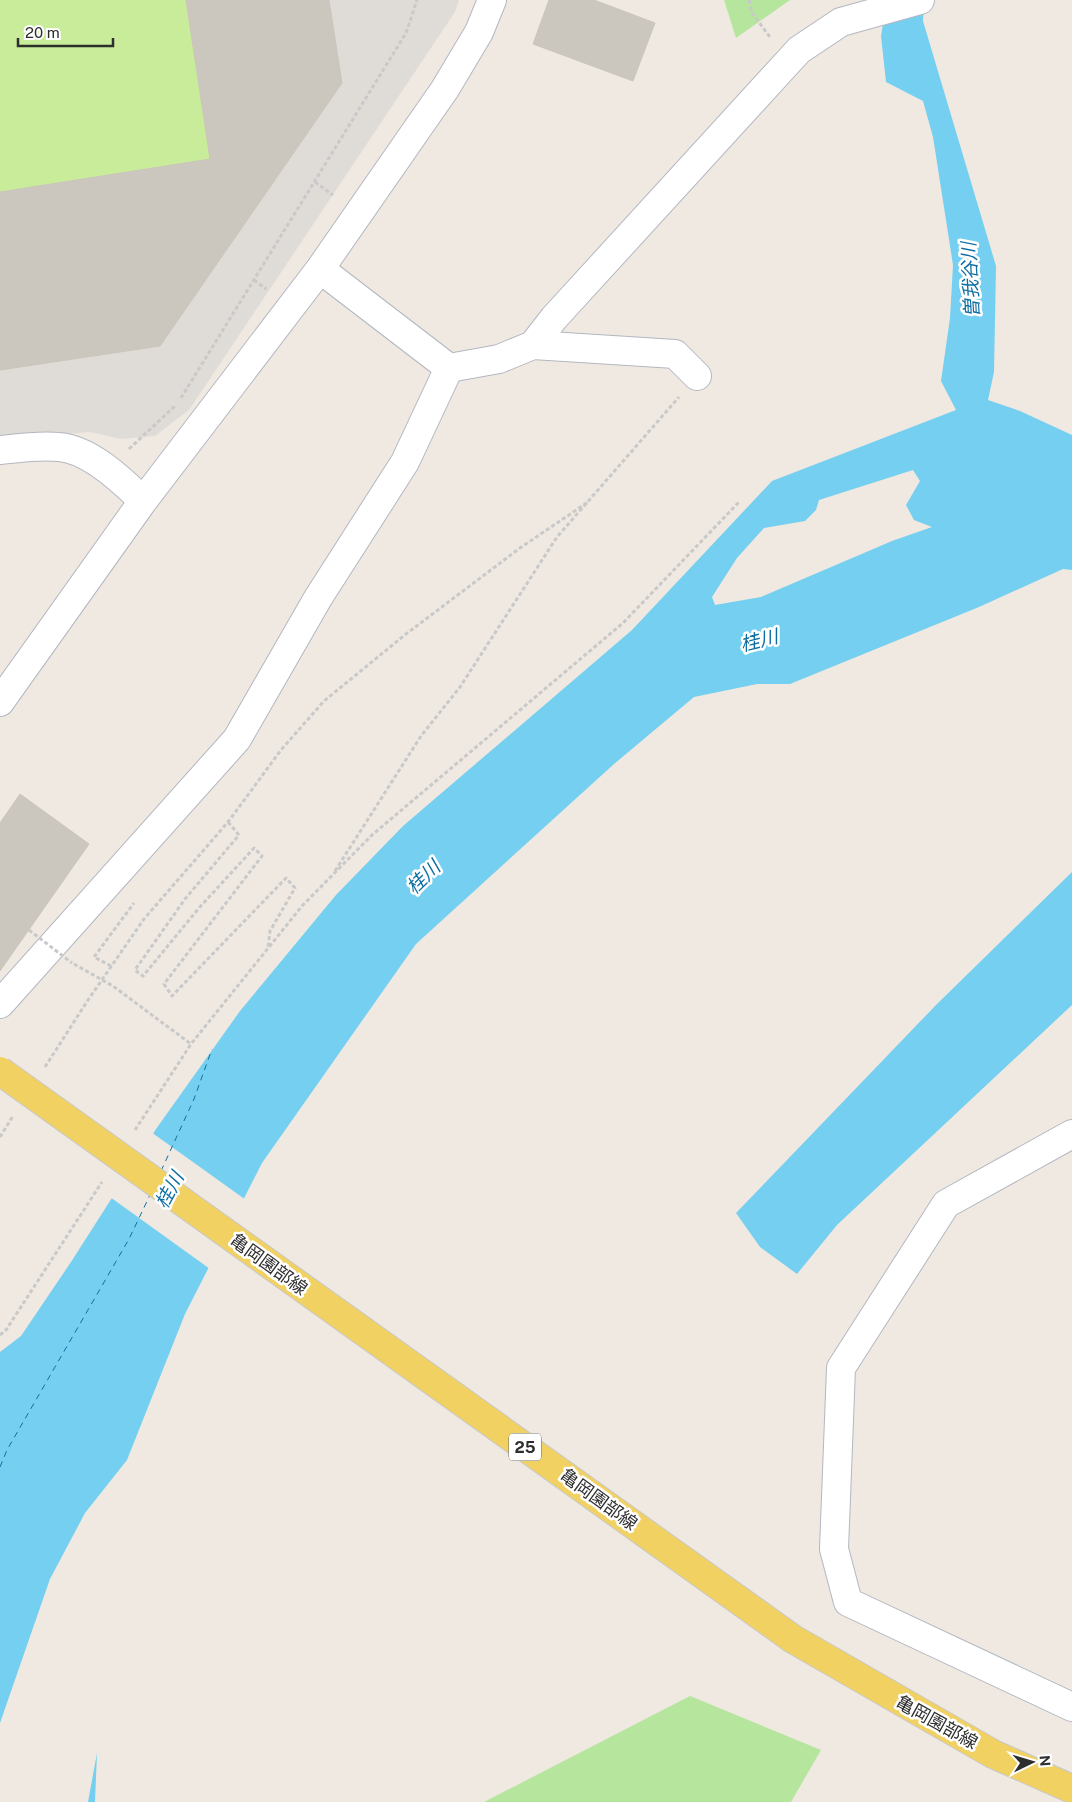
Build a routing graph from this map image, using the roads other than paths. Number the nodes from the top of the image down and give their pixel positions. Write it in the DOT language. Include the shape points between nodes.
graph roads {
  1 [pos="492,0"];
  2 [pos="920,0"];
  3 [pos="320,269"];
  4 [pos="532,345"];
  5 [pos="450,368"];
  6 [pos="697,376"];
  7 [pos="0,450"];
  8 [pos="143,500"];
  9 [pos="0,702"];
  10 [pos="0,1004"];
  11 [pos="0,1071"];
  12 [pos="1072,1134"];
  13 [pos="1072,1707"];
  14 [pos="1072,1788"];
  1 -- 3 [label="street" via="479,32 445,89"];
  2 -- 4 [label="street" via="841,22 799,50"];
  3 -- 5 [label="street"];
  3 -- 8 [label="street"];
  4 -- 5 [label="street" via="499,359"];
  4 -- 6 [label="street" via="675,354"];
  5 -- 10 [label="street" via="405,462 318,598 237,739"];
  7 -- 8 [label="street" via="61,447 91,458"];
  8 -- 9 [label="street"];
  11 -- 14 [label="main road, 亀岡園部線 / 25, bridge" via="793,1638 993,1754"];
  12 -- 13 [label="street" via="946,1204 841,1368 834,1549 848,1602"];
}
